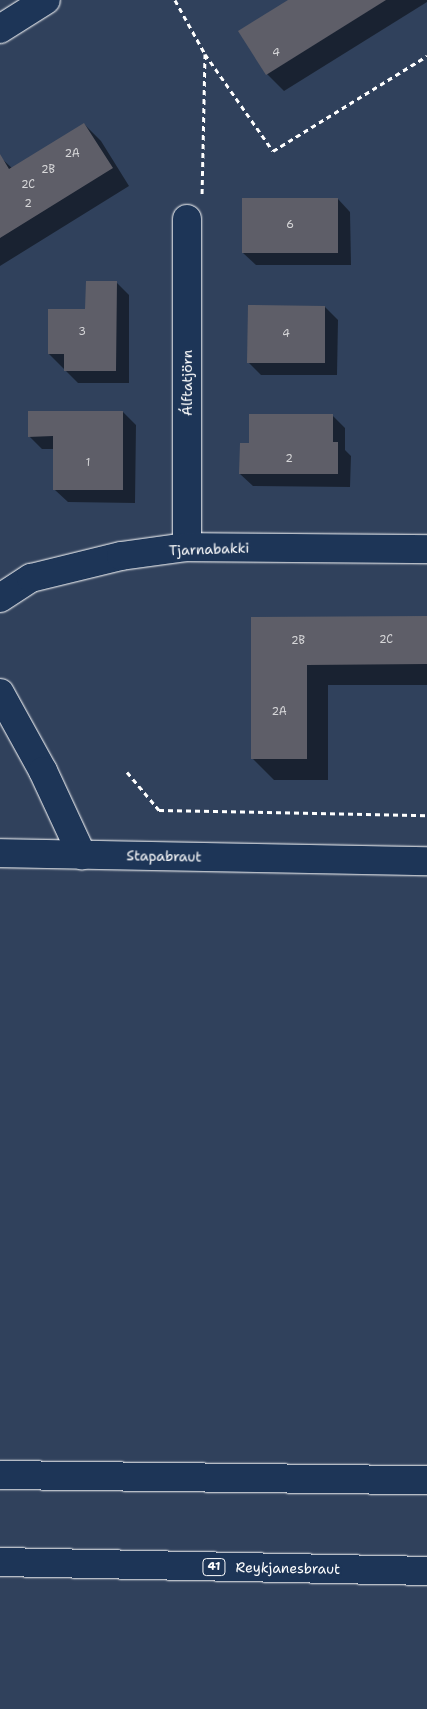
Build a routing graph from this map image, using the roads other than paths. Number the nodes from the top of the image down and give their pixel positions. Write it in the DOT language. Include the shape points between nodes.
graph roads {
  1 [pos="46,0"];
  2 [pos="0,29"];
  3 [pos="187,219"];
  4 [pos="187,547"];
  5 [pos="427,549"];
  6 [pos="0,598"];
  7 [pos="0,693"];
  8 [pos="0,853"];
  9 [pos="82,855"];
  10 [pos="427,861"];
  11 [pos="0,1475"];
  12 [pos="427,1480"];
  13 [pos="0,1562"];
  14 [pos="427,1571"];
  1 -- 2 [label="main road"];
  3 -- 4 [label="main road, Álftatjörn"];
  4 -- 5 [label="main road, Tjarnabakki"];
  4 -- 6 [label="main road, Tjarnabakki" via="121,556 31,578"];
  7 -- 9 [label="main road" via="43,771"];
  8 -- 9 [label="main road, Stapabraut"];
  9 -- 10 [label="main road, Stapabraut"];
  11 -- 12 [label="main road"];
  13 -- 14 [label="main road, Reykjanesbraut / 41"];
}
